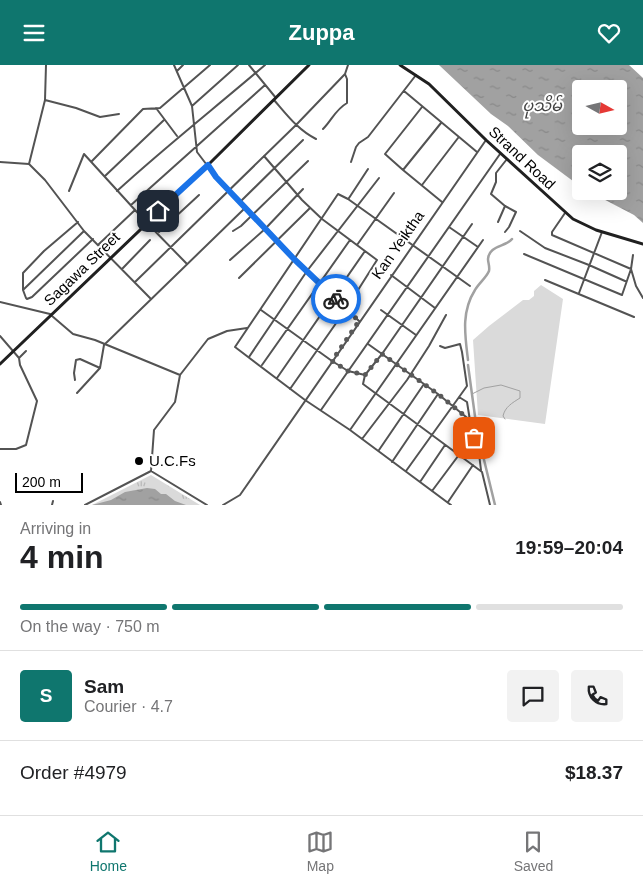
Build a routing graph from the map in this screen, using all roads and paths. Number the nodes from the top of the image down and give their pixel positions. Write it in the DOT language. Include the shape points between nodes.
graph roads {
  1 [pos="46,65"];
  2 [pos="174,65"];
  3 [pos="183,65"];
  4 [pos="210,65"];
  5 [pos="238,65"];
  6 [pos="249,65"];
  7 [pos="265,65"];
  8 [pos="309,65"];
  9 [pos="348,65"];
  10 [pos="400,65"];
  11 [pos="176,71"];
  12 [pos="256,73"];
  13 [pos="345,75"];
  14 [pos="416,75"];
  15 [pos="265,85"];
  16 [pos="184,88"];
  17 [pos="404,91"];
  18 [pos="275,99"];
  19 [pos="45,100"];
  20 [pos="192,107"];
  21 [pos="422,107"];
  22 [pos="156,108"];
  23 [pos="119,114"];
  24 [pos="164,120"];
  25 [pos="441,123"];
  26 [pos="194,125"];
  27 [pos="296,125"];
  28 [pos="323,129"];
  29 [pos="178,137"];
  30 [pos="458,138"];
  31 [pos="316,139"];
  32 [pos="303,140"];
  33 [pos="486,140"];
  34 [pos="196,147"];
  35 [pos="476,153"];
  36 [pos="500,154"];
  37 [pos="264,156"];
  38 [pos="507,159"];
  39 [pos="91,161"];
  40 [pos="308,161"];
  41 [pos="0,162"];
  42 [pos="350,162"];
  43 [pos="29,164"];
  44 [pos="208,165"];
  45 [pos="274,168"];
  46 [pos="368,169"];
  47 [pos="403,170"];
  48 [pos="105,176"];
  49 [pos="379,178"];
  50 [pos="286,181"];
  51 [pos="422,185"];
  52 [pos="303,189"];
  53 [pos="69,191"];
  54 [pos="117,191"];
  55 [pos="229,191"];
  56 [pos="394,193"];
  57 [pos="199,195"];
  58 [pos="298,195"];
  59 [pos="348,199"];
  60 [pos="240,202"];
  61 [pos="442,202"];
  62 [pos="131,205"];
  63 [pos="358,206"];
  64 [pos="505,206"];
  65 [pos="246,208"];
  66 [pos="310,208"];
  67 [pos="135,210"];
  68 [pos="565,213"];
  69 [pos="252,215"];
  70 [pos="322,219"];
  71 [pos="376,219"];
  72 [pos="78,221"];
  73 [pos="146,222"];
  74 [pos="498,222"];
  75 [pos="472,224"];
  76 [pos="448,226"];
  77 [pos="265,229"];
  78 [pos="84,231"];
  79 [pos="233,231"];
  80 [pos="520,231"];
  81 [pos="338,232"];
  82 [pos="505,232"];
  83 [pos="602,232"];
  84 [pos="158,233"];
  85 [pos="463,236"];
  86 [pos="93,239"];
  87 [pos="150,240"];
  88 [pos="350,240"];
  89 [pos="483,240"];
  90 [pos="277,241"];
  91 [pos="643,244"];
  92 [pos="98,245"];
  93 [pos="357,245"];
  94 [pos="412,245"];
  95 [pos="478,247"];
  96 [pos="171,248"];
  97 [pos="364,251"];
  98 [pos="594,253"];
  99 [pos="524,255"];
  100 [pos="633,255"];
  101 [pos="427,256"];
  102 [pos="110,258"];
  103 [pos="294,259"];
  104 [pos="230,260"];
  105 [pos="187,264"];
  106 [pos="589,265"];
  107 [pos="442,267"];
  108 [pos="122,269"];
  109 [pos="631,269"];
  110 [pos="307,271"];
  111 [pos="391,275"];
  112 [pos="239,277"];
  113 [pos="457,277"];
  114 [pos="545,279"];
  115 [pos="584,279"];
  116 [pos="135,282"];
  117 [pos="626,282"];
  118 [pos="320,284"];
  119 [pos="470,286"];
  120 [pos="406,287"];
  121 [pos="23,290"];
  122 [pos="579,293"];
  123 [pos="332,296"];
  124 [pos="420,297"];
  125 [pos="643,298"];
  126 [pos="151,299"];
  127 [pos="0,302"];
  128 [pos="436,308"];
  129 [pos="346,309"];
  130 [pos="261,310"];
  131 [pos="381,310"];
  132 [pos="387,314"];
  133 [pos="50,315"];
  134 [pos="446,315"];
  135 [pos="634,317"];
  136 [pos="275,319"];
  137 [pos="359,321"];
  138 [pos="401,325"];
  139 [pos="248,328"];
  140 [pos="287,330"];
  141 [pos="0,335"];
  142 [pos="416,335"];
  143 [pos="302,341"];
  144 [pos="368,343"];
  145 [pos="104,345"];
  146 [pos="440,346"];
  147 [pos="14,351"];
  148 [pos="26,351"];
  149 [pos="317,351"];
  150 [pos="382,354"];
  151 [pos="249,357"];
  152 [pos="19,359"];
  153 [pos="332,361"];
  154 [pos="0,364"];
  155 [pos="396,365"];
  156 [pos="262,366"];
  157 [pos="100,369"];
  158 [pos="348,371"];
  159 [pos="180,375"];
  160 [pos="365,375"];
  161 [pos="410,375"];
  162 [pos="276,378"];
  163 [pos="75,380"];
  164 [pos="424,384"];
  165 [pos="290,389"];
  166 [pos="77,393"];
  167 [pos="376,393"];
  168 [pos="438,394"];
  169 [pos="459,397"];
  170 [pos="305,400"];
  171 [pos="390,402"];
  172 [pos="452,406"];
  173 [pos="321,411"];
  174 [pos="404,413"];
  175 [pos="471,421"];
  176 [pos="418,424"];
  177 [pos="479,429"];
  178 [pos="350,430"];
  179 [pos="473,431"];
  180 [pos="432,434"];
  181 [pos="473,435"];
  182 [pos="362,439"];
  183 [pos="446,445"];
  184 [pos="0,449"];
  185 [pos="378,451"];
  186 [pos="459,455"];
  187 [pos="392,462"];
  188 [pos="473,465"];
  189 [pos="151,471"];
  190 [pos="406,471"];
  191 [pos="481,471"];
  192 [pos="420,482"];
  193 [pos="432,491"];
  194 [pos="447,503"];
  195 [pos="85,505"];
  196 [pos="208,505"];
  197 [pos="223,505"];
  198 [pos="450,505"];
  199 [pos="490,505"];
  1 -- 19 [label="street"];
  2 -- 11 [label="street"];
  3 -- 11 [label="street"];
  4 -- 16 [label="street"];
  5 -- 20 [label="street"];
  6 -- 12 [label="street"];
  7 -- 12 [label="street"];
  8 -- 18 [label="street, Sagawa Street"];
  9 -- 13 [label="street"];
  10 -- 14 [label="street, Strand Road"];
  11 -- 16 [label="street"];
  12 -- 15 [label="street"];
  12 -- 26 [label="street"];
  13 -- 27 [label="street"];
  13 -- 28 [label="street" via="347,103 337,109"];
  14 -- 17 [label="street"];
  14 -- 33 [label="street, Strand Road"];
  15 -- 18 [label="street"];
  15 -- 34 [label="street"];
  16 -- 20 [label="street"];
  16 -- 22 [label="street"];
  17 -- 21 [label="street"];
  17 -- 42 [label="street" via="368,137 359,143"];
  18 -- 27 [label="street"];
  18 -- 44 [label="street, Sagawa Street"];
  19 -- 23 [label="street" via="100,117"];
  19 -- 43 [label="street"];
  20 -- 26 [label="street"];
  21 -- 25 [label="street"];
  21 -- 47 [label="street" via="385,154"];
  22 -- 24 [label="street"];
  22 -- 39 [label="street" via="143,109"];
  24 -- 29 [label="street"];
  24 -- 48 [label="street"];
  25 -- 30 [label="street"];
  25 -- 47 [label="street"];
  26 -- 29 [label="street"];
  26 -- 34 [label="street"];
  27 -- 31 [label="street"];
  27 -- 37 [label="street"];
  29 -- 54 [label="street"];
  30 -- 35 [label="street"];
  30 -- 51 [label="street"];
  32 -- 45 [label="street"];
  33 -- 35 [label="street, Kan Yeiktha"];
  33 -- 36 [label="street, Strand Road"];
  34 -- 44 [label="street"];
  34 -- 62 [label="street"];
  35 -- 61 [label="street, Kan Yeiktha"];
  36 -- 38 [label="street, Strand Road"];
  36 -- 76 [label="street"];
  37 -- 45 [label="street"];
  37 -- 55 [label="street"];
  38 -- 64 [label="street" via="496,173 491,191"];
  38 -- 68 [label="street, Strand Road"];
  39 -- 48 [label="street"];
  39 -- 53 [label="street" via="84,154 82,156"];
  40 -- 50 [label="street"];
  41 -- 43 [label="street"];
  43 -- 72 [label="street"];
  44 -- 55 [label="street"];
  44 -- 73 [label="street, Sagawa Street"];
  45 -- 50 [label="street"];
  45 -- 60 [label="street"];
  46 -- 59 [label="street"];
  47 -- 51 [label="street"];
  48 -- 54 [label="street"];
  49 -- 63 [label="street"];
  50 -- 58 [label="street"];
  50 -- 69 [label="street"];
  51 -- 61 [label="street"];
  52 -- 58 [label="street"];
  54 -- 62 [label="street"];
  55 -- 60 [label="street"];
  55 -- 96 [label="street"];
  56 -- 71 [label="street"];
  57 -- 84 [label="street"];
  58 -- 66 [label="street"];
  58 -- 77 [label="street"];
  59 -- 63 [label="street"];
  59 -- 70 [label="street" via="336,194"];
  60 -- 65 [label="street"];
  61 -- 94 [label="street, Kan Yeiktha"];
  62 -- 67 [label="street"];
  63 -- 71 [label="street"];
  63 -- 81 [label="street"];
  64 -- 74 [label="street"];
  64 -- 82 [label="street" via="516,212"];
  65 -- 69 [label="street"];
  65 -- 105 [label="street"];
  66 -- 70 [label="street"];
  66 -- 90 [label="street"];
  67 -- 73 [label="street"];
  67 -- 92 [label="street"];
  68 -- 83 [label="street, Strand Road"];
  68 -- 98 [label="street" via="552,235"];
  69 -- 77 [label="street"];
  69 -- 79 [label="street"];
  70 -- 81 [label="street"];
  70 -- 103 [label="street"];
  71 -- 93 [label="street"];
  71 -- 94 [label="street"];
  72 -- 78 [label="street"];
  72 -- 121 [label="street" via="23,273"];
  73 -- 84 [label="street"];
  73 -- 102 [label="street, Sagawa Street"];
  75 -- 85 [label="street"];
  76 -- 85 [label="street"];
  76 -- 101 [label="street"];
  77 -- 90 [label="street"];
  77 -- 104 [label="street"];
  78 -- 86 [label="street"];
  78 -- 121 [label="street"];
  80 -- 106 [label="street" via="544,248"];
  81 -- 88 [label="street"];
  81 -- 110 [label="street"];
  83 -- 91 [label="street, Strand Road"];
  83 -- 98 [label="street"];
  84 -- 96 [label="street"];
  85 -- 95 [label="street"];
  85 -- 107 [label="street"];
  86 -- 92 [label="street"];
  86 -- 121 [label="street" via="32,297 26,298"];
  87 -- 108 [label="street"];
  88 -- 93 [label="street"];
  88 -- 118 [label="street"];
  89 -- 95 [label="street"];
  90 -- 103 [label="street"];
  90 -- 112 [label="street"];
  92 -- 102 [label="street"];
  93 -- 97 [label="street"];
  94 -- 101 [label="street"];
  94 -- 111 [label="street, Kan Yeiktha"];
  95 -- 113 [label="street"];
  96 -- 105 [label="street"];
  96 -- 116 [label="street"];
  97 -- 123 [label="street"];
  97 -- 129 [label="street" via="376,260"];
  98 -- 106 [label="street"];
  98 -- 109 [label="street"];
  99 -- 115 [label="street"];
  100 -- 109 [label="street"];
  101 -- 107 [label="street"];
  101 -- 120 [label="street"];
  102 -- 108 [label="street"];
  102 -- 133 [label="street, Sagawa Street"];
  103 -- 110 [label="street"];
  103 -- 130 [label="street"];
  105 -- 126 [label="street"];
  106 -- 115 [label="street"];
  106 -- 117 [label="street"];
  107 -- 113 [label="street"];
  107 -- 124 [label="street"];
  108 -- 116 [label="street"];
  109 -- 117 [label="street"];
  109 -- 125 [label="street"];
  110 -- 118 [label="street"];
  110 -- 136 [label="street"];
  111 -- 120 [label="street"];
  111 -- 137 [label="street, Kan Yeiktha"];
  113 -- 119 [label="street"];
  113 -- 128 [label="street"];
  114 -- 122 [label="street"];
  115 -- 117 [label="street" via="622,295"];
  115 -- 122 [label="street"];
  116 -- 126 [label="street"];
  118 -- 123 [label="street"];
  118 -- 140 [label="street"];
  120 -- 124 [label="street"];
  120 -- 132 [label="street"];
  122 -- 135 [label="street"];
  123 -- 129 [label="street"];
  123 -- 143 [label="street"];
  124 -- 128 [label="street"];
  124 -- 138 [label="street"];
  126 -- 145 [label="street"];
  127 -- 133 [label="street"];
  128 -- 142 [label="street"];
  129 -- 137 [label="street"];
  129 -- 149 [label="street"];
  130 -- 136 [label="street"];
  130 -- 139 [label="street"];
  131 -- 132 [label="street"];
  132 -- 138 [label="street"];
  132 -- 144 [label="street"];
  133 -- 145 [label="street" via="74,334"];
  133 -- 147 [label="street, Sagawa Street"];
  134 -- 161 [label="street"];
  136 -- 140 [label="street"];
  136 -- 151 [label="street"];
  137 -- 153 [label="street, Kan Yeiktha"];
  138 -- 142 [label="street"];
  138 -- 150 [label="street"];
  139 -- 151 [label="street" via="235,347"];
  139 -- 159 [label="street" via="227,331 208,339"];
  140 -- 143 [label="street"];
  140 -- 156 [label="street"];
  141 -- 147 [label="street"];
  142 -- 155 [label="street"];
  143 -- 149 [label="street"];
  143 -- 162 [label="street"];
  144 -- 150 [label="street"];
  144 -- 158 [label="street"];
  145 -- 157 [label="street"];
  145 -- 159 [label="street"];
  146 -- 169 [label="street" via="445,349 458,344 461,346 467,385"];
  147 -- 152 [label="street"];
  147 -- 154 [label="street, Sagawa Street"];
  148 -- 152 [label="street"];
  149 -- 153 [label="street"];
  149 -- 165 [label="street"];
  150 -- 155 [label="street"];
  150 -- 160 [label="street"];
  151 -- 156 [label="street"];
  152 -- 184 [label="street" via="37,405 26,445"];
  153 -- 158 [label="street"];
  153 -- 170 [label="street, Kan Yeiktha"];
  155 -- 161 [label="street"];
  155 -- 167 [label="street"];
  156 -- 162 [label="street"];
  157 -- 163 [label="street" via="76,360"];
  157 -- 166 [label="street"];
  158 -- 160 [label="street"];
  158 -- 173 [label="street"];
  159 -- 189 [label="street" via="175,402 154,430"];
  160 -- 167 [label="street" via="364,384"];
  161 -- 164 [label="street"];
  161 -- 171 [label="street"];
  162 -- 165 [label="street"];
  164 -- 168 [label="street"];
  164 -- 174 [label="street"];
  165 -- 170 [label="street"];
  167 -- 171 [label="street"];
  167 -- 178 [label="street"];
  168 -- 172 [label="street"];
  168 -- 176 [label="street"];
  169 -- 172 [label="street"];
  169 -- 175 [label="street" via="467,403"];
  170 -- 173 [label="street"];
  170 -- 197 [label="street, Kan Yeiktha" via="240,495"];
  171 -- 174 [label="street"];
  171 -- 182 [label="street"];
  172 -- 175 [label="street"];
  172 -- 180 [label="street"];
  173 -- 178 [label="street"];
  174 -- 176 [label="street"];
  174 -- 185 [label="street"];
  175 -- 179 [label="street"];
  176 -- 180 [label="street"];
  176 -- 187 [label="street"];
  177 -- 179 [label="street"];
  178 -- 182 [label="street"];
  179 -- 181 [label="street"];
  180 -- 183 [label="street"];
  180 -- 190 [label="street"];
  181 -- 186 [label="street"];
  181 -- 191 [label="street" via="480,454"];
  182 -- 185 [label="street"];
  183 -- 186 [label="street"];
  183 -- 192 [label="street"];
  185 -- 187 [label="street"];
  186 -- 188 [label="street"];
  186 -- 193 [label="street"];
  187 -- 190 [label="street"];
  188 -- 191 [label="street"];
  188 -- 194 [label="street"];
  189 -- 195 [label="street"];
  189 -- 196 [label="street"];
  190 -- 192 [label="street"];
  191 -- 199 [label="street"];
  192 -- 193 [label="street"];
  193 -- 194 [label="street"];
  194 -- 198 [label="street"];
}
